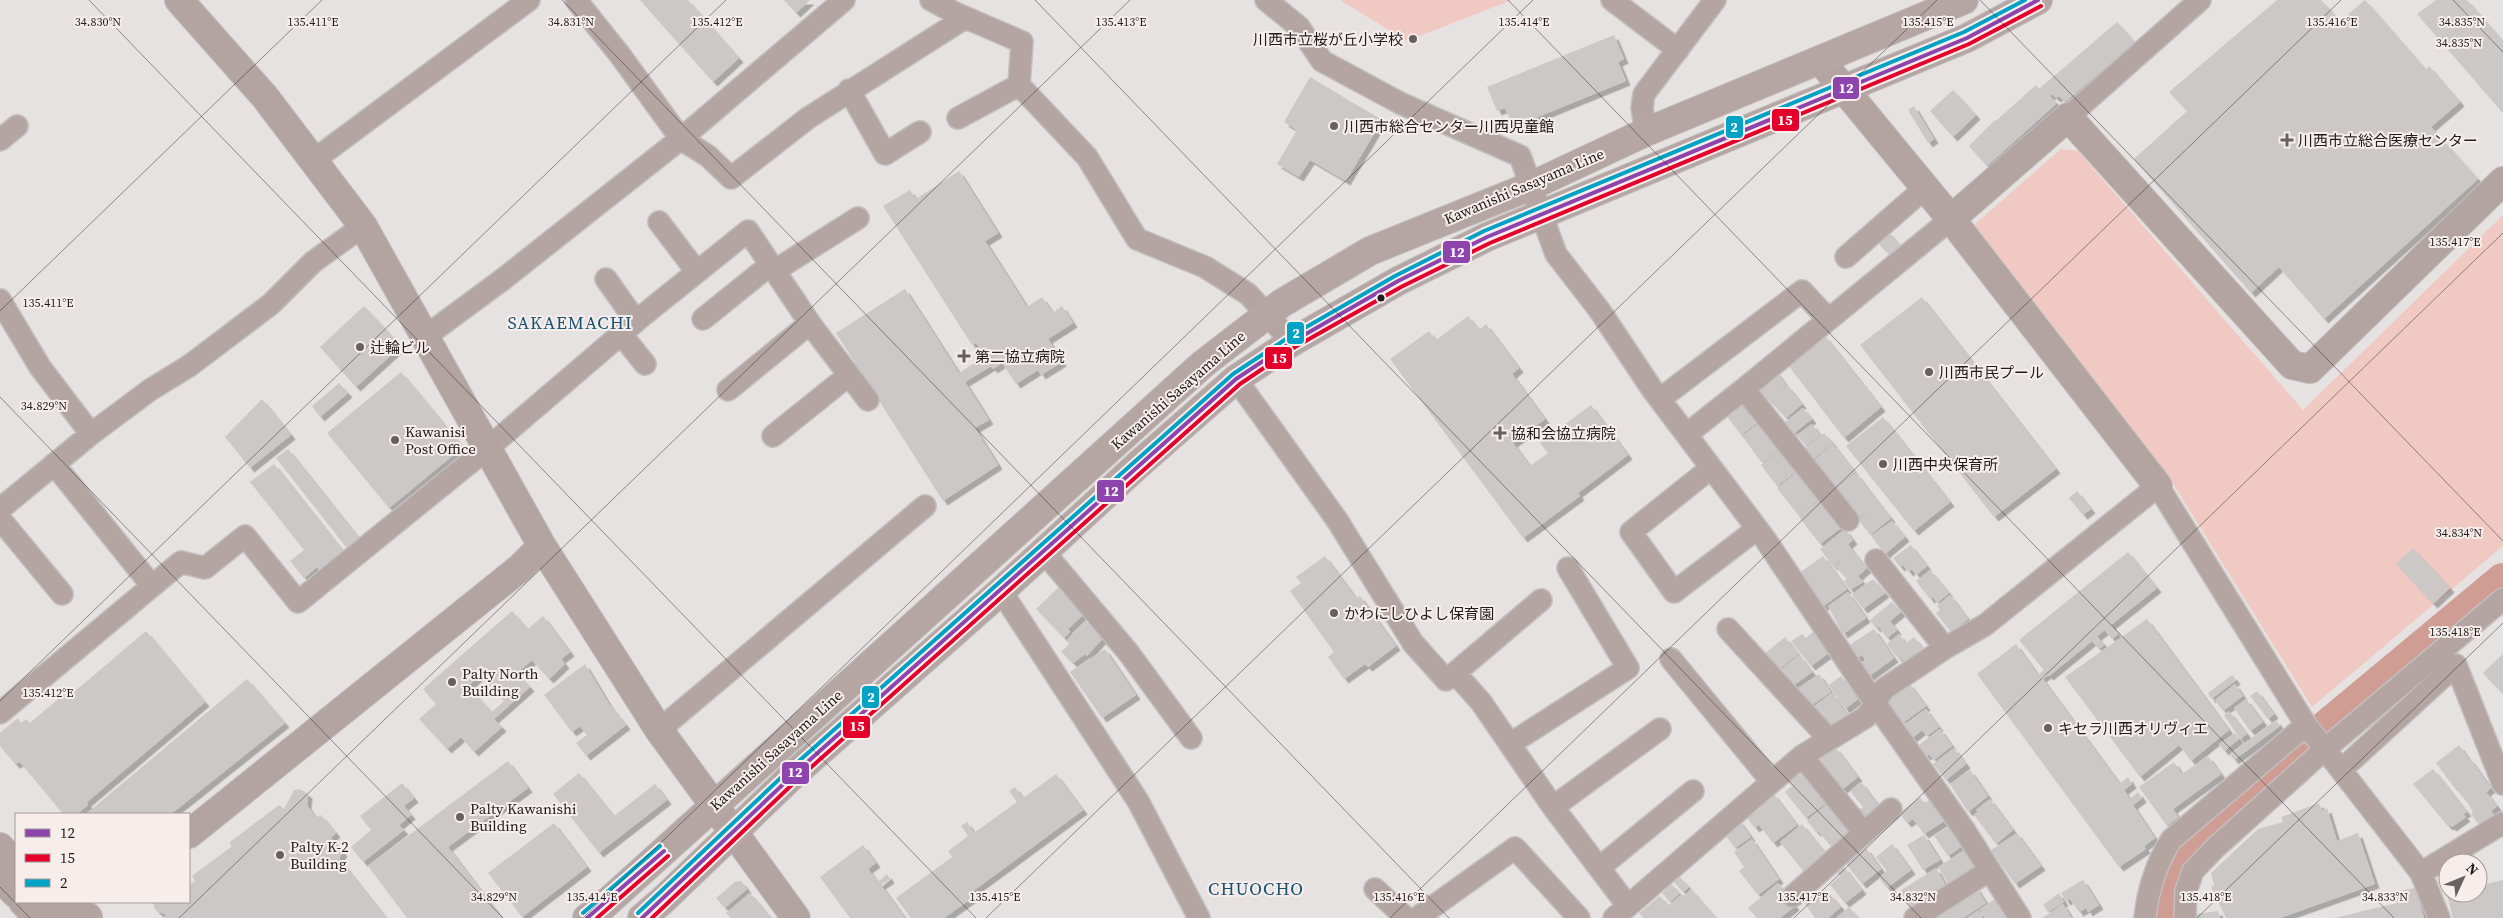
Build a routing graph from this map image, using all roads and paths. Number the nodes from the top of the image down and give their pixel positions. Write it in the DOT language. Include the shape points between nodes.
graph roads {
  1 [pos="179,0"];
  2 [pos="529,0"];
  3 [pos="576,0"];
  4 [pos="844,0"];
  5 [pos="931,0"];
  6 [pos="1266,0"];
  7 [pos="1612,0"];
  8 [pos="1715,0"];
  9 [pos="1964,0"];
  10 [pos="2038,0"];
  11 [pos="2200,0"];
  12 [pos="965,18"];
  13 [pos="1678,50"];
  14 [pos="1820,60"];
  15 [pos="1019,85"];
  16 [pos="849,90"];
  17 [pos="1843,90"];
  18 [pos="2068,116"];
  19 [pos="958,118"];
  20 [pos="17,126"];
  21 [pos="920,132"];
  22 [pos="1646,132"];
  23 [pos="681,139"];
  24 [pos="0,140"];
  25 [pos="314,160"];
  26 [pos="2503,181"];
  27 [pos="1531,186"];
  28 [pos="1925,188"];
  29 [pos="1542,215"];
  30 [pos="858,218"];
  31 [pos="1951,219"];
  32 [pos="659,222"];
  33 [pos="362,226"];
  34 [pos="1846,257"];
  35 [pos="772,268"];
  36 [pos="697,272"];
  37 [pos="606,279"];
  38 [pos="0,300"];
  39 [pos="1267,315"];
  40 [pos="703,319"];
  41 [pos="1828,319"];
  42 [pos="809,324"];
  43 [pos="629,327"];
  44 [pos="426,336"];
  45 [pos="1292,342"];
  46 [pos="645,364"];
  47 [pos="849,375"];
  48 [pos="1236,379"];
  49 [pos="1744,389"];
  50 [pos="728,390"];
  51 [pos="1660,399"];
  52 [pos="868,400"];
  53 [pos="91,434"];
  54 [pos="1687,434"];
  55 [pos="773,436"];
  56 [pos="488,448"];
  57 [pos="54,464"];
  58 [pos="1711,468"];
  59 [pos="2158,486"];
  60 [pos="925,506"];
  61 [pos="0,508"];
  62 [pos="0,519"];
  63 [pos="1848,520"];
  64 [pos="1757,529"];
  65 [pos="542,546"];
  66 [pos="1044,552"];
  67 [pos="1876,560"];
  68 [pos="1568,568"];
  69 [pos="152,586"];
  70 [pos="1001,591"];
  71 [pos="62,594"];
  72 [pos="2503,599"];
  73 [pos="1540,600"];
  74 [pos="1728,629"];
  75 [pos="1945,648"];
  76 [pos="1671,660"];
  77 [pos="1454,672"];
  78 [pos="1875,703"];
  79 [pos="0,713"];
  80 [pos="1660,729"];
  81 [pos="660,730"];
  82 [pos="2315,736"];
  83 [pos="1191,738"];
  84 [pos="1829,740"];
  85 [pos="1510,744"];
  86 [pos="1802,756"];
  87 [pos="2341,770"];
  88 [pos="1772,782"];
  89 [pos="2503,784"];
  90 [pos="1693,791"];
  91 [pos="714,806"];
  92 [pos="1553,807"];
  93 [pos="1891,809"];
  94 [pos="2503,823"];
  95 [pos="190,833"];
  96 [pos="733,833"];
  97 [pos="1864,833"];
  98 [pos="0,847"];
  99 [pos="15,864"];
  100 [pos="1599,868"];
  101 [pos="1990,870"];
  102 [pos="2421,873"];
  103 [pos="0,877"];
  104 [pos="1375,889"];
  105 [pos="15,893"];
  106 [pos="1793,896"];
  107 [pos="24,903"];
  108 [pos="54,903"];
  109 [pos="94,912"];
  110 [pos="1621,912"];
  111 [pos="38,918"];
  112 [pos="587,918"];
  113 [pos="642,918"];
  114 [pos="796,918"];
  115 [pos="1199,918"];
  116 [pos="1406,918"];
  117 [pos="1418,918"];
  118 [pos="1579,918"];
  119 [pos="1915,918"];
  120 [pos="2020,918"];
  121 [pos="2145,918"];
  122 [pos="2185,918"];
  123 [pos="2439,918"];
  1 -- 25 [label="street" via="265,97"];
  2 -- 25 [label="street"];
  3 -- 23 [label="street"];
  4 -- 23 [label="street"];
  5 -- 12 [label="street"];
  6 -- 27 [label="street" via="1299,27 1322,60 1400,104 1520,156"];
  7 -- 13 [label="street"];
  8 -- 13 [label="street"];
  9 -- 14 [label="main road, Kawanishi Sasayama Line"];
  10 -- 17 [label="main road, Kawanishi Sasayama Line" via="1967,38"];
  11 -- 18 [label="street"];
  12 -- 15 [label="street" via="1022,42"];
  12 -- 16 [label="street"];
  13 -- 22 [label="street" via="1644,94 1642,108"];
  14 -- 17 [label="street"];
  14 -- 22 [label="main road, Kawanishi Sasayama Line"];
  15 -- 19 [label="street"];
  15 -- 39 [label="street" via="1087,157 1137,239 1205,267 1248,294"];
  16 -- 21 [label="street" via="885,154"];
  16 -- 23 [label="street" via="731,178 708,156"];
  17 -- 28 [label="street"];
  17 -- 29 [label="main road, Kawanishi Sasayama Line"];
  18 -- 26 [label="street" via="2292,365 2310,369"];
  18 -- 31 [label="street"];
  20 -- 24 [label="street"];
  22 -- 27 [label="main road, Kawanishi Sasayama Line"];
  23 -- 44 [label="street"];
  25 -- 33 [label="street"];
  27 -- 29 [label="street"];
  27 -- 39 [label="main road, Kawanishi Sasayama Line" via="1370,251"];
  28 -- 31 [label="street"];
  28 -- 34 [label="street"];
  29 -- 45 [label="main road, Kawanishi Sasayama Line" via="1487,237 1398,281"];
  29 -- 51 [label="street" via="1556,254 1600,311"];
  30 -- 35 [label="street"];
  31 -- 41 [label="street"];
  31 -- 59 [label="street"];
  32 -- 36 [label="street"];
  33 -- 44 [label="street"];
  33 -- 53 [label="street" via="313,262 270,304 189,366 150,390"];
  35 -- 36 [label="street" via="748,231"];
  35 -- 40 [label="street"];
  35 -- 42 [label="street"];
  36 -- 43 [label="street"];
  37 -- 43 [label="street"];
  38 -- 53 [label="street" via="40,367"];
  39 -- 45 [label="street"];
  39 -- 91 [label="main road, Kawanishi Sasayama Line" via="1203,364"];
  41 -- 49 [label="street"];
  41 -- 51 [label="street" via="1802,291"];
  42 -- 47 [label="street"];
  42 -- 50 [label="street"];
  43 -- 46 [label="street"];
  43 -- 56 [label="street"];
  44 -- 56 [label="street"];
  45 -- 48 [label="main road, Kawanishi Sasayama Line"];
  47 -- 52 [label="street"];
  47 -- 55 [label="street"];
  48 -- 66 [label="main road, Kawanishi Sasayama Line"];
  48 -- 77 [label="street" via="1337,520 1413,643 1446,680"];
  49 -- 54 [label="street"];
  49 -- 63 [label="street"];
  51 -- 54 [label="street"];
  53 -- 57 [label="street"];
  54 -- 58 [label="street"];
  56 -- 65 [label="street"];
  56 -- 69 [label="street" via="298,602 245,536 205,568 181,562"];
  57 -- 61 [label="street"];
  57 -- 69 [label="street"];
  58 -- 64 [label="street"];
  58 -- 64 [label="street" via="1631,532 1674,592"];
  59 -- 75 [label="street" via="1985,626"];
  59 -- 82 [label="street"];
  60 -- 81 [label="street"];
  62 -- 71 [label="street"];
  64 -- 78 [label="street"];
  65 -- 81 [label="street"];
  65 -- 95 [label="street" via="520,568"];
  66 -- 70 [label="main road, Kawanishi Sasayama Line"];
  66 -- 83 [label="street" via="1128,652"];
  67 -- 75 [label="street"];
  68 -- 85 [label="street" via="1628,668"];
  69 -- 79 [label="street"];
  70 -- 96 [label="main road, Kawanishi Sasayama Line" via="794,774"];
  70 -- 115 [label="street" via="1138,801"];
  72 -- 82 [label="street"];
  73 -- 77 [label="street"];
  74 -- 84 [label="street"];
  75 -- 78 [label="street" via="1884,689"];
  76 -- 88 [label="street"];
  77 -- 85 [label="street" via="1481,702"];
  78 -- 84 [label="street" via="1866,717"];
  78 -- 101 [label="street" via="1966,830"];
  80 -- 92 [label="street"];
  81 -- 91 [label="street"];
  82 -- 87 [label="street"];
  82 -- 121 [label="street" via="2172,840 2158,860"];
  82 -- 122 [label="street" via="2260,806 2193,871 2186,891"];
  84 -- 86 [label="street"];
  85 -- 92 [label="street"];
  86 -- 88 [label="street"];
  86 -- 97 [label="street"];
  87 -- 89 [label="street" via="2456,666"];
  87 -- 102 [label="street"];
  88 -- 110 [label="street"];
  90 -- 100 [label="street"];
  91 -- 96 [label="street"];
  91 -- 112 [label="main road, Kawanishi Sasayama Line"];
  92 -- 100 [label="street"];
  93 -- 97 [label="street"];
  94 -- 102 [label="street"];
  96 -- 113 [label="main road, Kawanishi Sasayama Line"];
  96 -- 114 [label="street"];
  97 -- 106 [label="street"];
  98 -- 99 [label="street"];
  100 -- 110 [label="street"];
  101 -- 119 [label="street"];
  101 -- 120 [label="street"];
  102 -- 123 [label="street"];
  103 -- 105 [label="street"];
  104 -- 116 [label="street"];
  107 -- 111 [label="street"];
  108 -- 109 [label="street"];
  117 -- 118 [label="street" via="1515,848"];
}
